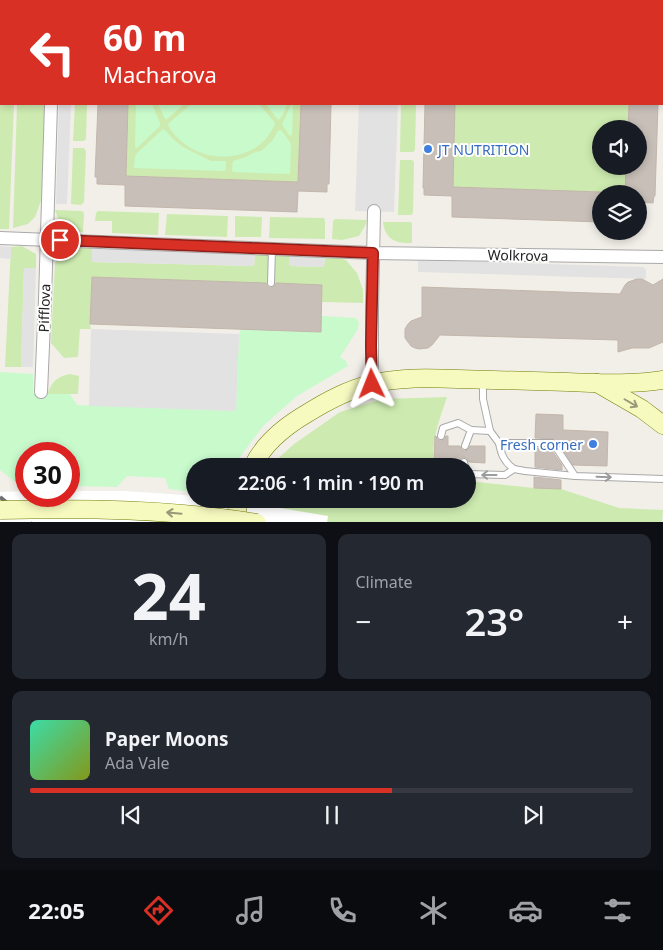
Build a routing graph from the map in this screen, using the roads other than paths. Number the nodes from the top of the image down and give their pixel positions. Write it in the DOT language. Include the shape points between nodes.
graph roads {
  1 [pos="51,105"];
  2 [pos="374,211"];
  3 [pos="0,238"];
  4 [pos="47,240"];
  5 [pos="272,249"];
  6 [pos="373,253"];
  7 [pos="663,257"];
  8 [pos="272,283"];
  9 [pos="483,380"];
  10 [pos="663,380"];
  11 [pos="597,383"];
  12 [pos="372,384"];
  13 [pos="41,392"];
  14 [pos="663,425"];
  15 [pos="471,430"];
  16 [pos="490,431"];
  17 [pos="441,436"];
  18 [pos="499,443"];
  19 [pos="465,446"];
  20 [pos="257,458"];
  21 [pos="514,469"];
  22 [pos="476,474"];
  23 [pos="575,476"];
  24 [pos="663,479"];
  25 [pos="237,508"];
  26 [pos="0,510"];
  27 [pos="234,522"];
  28 [pos="257,522"];
  1 -- 4 [label="street, Pifflova"];
  2 -- 6 [label="street"];
  3 -- 4 [label="street, Wolkrova"];
  4 -- 5 [label="street, Wolkrova"];
  4 -- 13 [label="street, Pifflova"];
  5 -- 6 [label="street, Wolkrova"];
  5 -- 8 [label="lane"];
  6 -- 7 [label="street, Wolkrova"];
  6 -- 12 [label="street"];
  9 -- 11 [label="street"];
  9 -- 12 [label="street" via="403,379"];
  9 -- 16 [label="lane" via="483,399"];
  10 -- 11 [label="street"];
  11 -- 14 [label="street, one-way"];
  12 -- 20 [label="street" via="339,395 298,419 262,449"];
  15 -- 16 [label="lane"];
  15 -- 17 [label="lane" via="458,423 444,428"];
  15 -- 19 [label="lane"];
  16 -- 18 [label="lane"];
  18 -- 21 [label="lane" via="505,461"];
  18 -- 23 [label="lane" via="553,443"];
  21 -- 22 [label="lane, one-way" via="505,475"];
  21 -- 23 [label="lane"];
  23 -- 24 [label="lane, one-way"];
  25 -- 27 [label="street"];
  28 -- 26 [label="street, one-way, bridge" via="149,511"];
}
